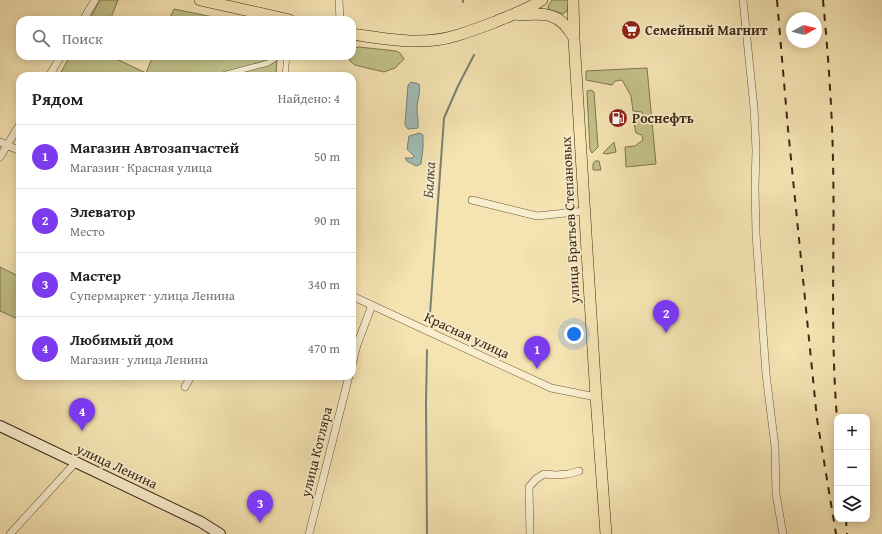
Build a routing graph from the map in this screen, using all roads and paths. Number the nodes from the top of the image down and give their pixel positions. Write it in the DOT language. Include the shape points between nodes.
graph roads {
  1 [pos="95,0"];
  2 [pos="200,0"];
  3 [pos="339,0"];
  4 [pos="542,0"];
  5 [pos="573,0"];
  6 [pos="743,0"];
  7 [pos="85,16"];
  8 [pos="267,16"];
  9 [pos="340,16"];
  10 [pos="511,16"];
  11 [pos="356,35"];
  12 [pos="574,40"];
  13 [pos="59,60"];
  14 [pos="272,60"];
  15 [pos="287,60"];
  16 [pos="51,72"];
  17 [pos="234,72"];
  18 [pos="285,72"];
  19 [pos="16,134"];
  20 [pos="3,144"];
  21 [pos="16,149"];
  22 [pos="0,157"];
  23 [pos="472,200"];
  24 [pos="585,211"];
  25 [pos="356,298"];
  26 [pos="372,305"];
  27 [pos="356,349"];
  28 [pos="189,380"];
  29 [pos="348,380"];
  30 [pos="185,387"];
  31 [pos="596,397"];
  32 [pos="0,426"];
  33 [pos="76,462"];
  34 [pos="579,472"];
  35 [pos="208,531"];
  36 [pos="10,534"];
  37 [pos="220,534"];
  38 [pos="309,534"];
  39 [pos="530,534"];
  40 [pos="606,534"];
  41 [pos="783,534"];
  1 -- 7 [label="street"];
  2 -- 8 [label="main road"];
  3 -- 9 [label="street"];
  4 -- 10 [label="main road"];
  5 -- 12 [label="main road, улица Братьев Степановых"];
  6 -- 41 [label="street" via="754,108 756,234 766,374 775,447 776,494"];
  10 -- 11 [label="main road" via="441,38 404,41"];
  10 -- 12 [label="main road" via="553,16 568,27"];
  12 -- 24 [label="main road, улица Братьев Степановых"];
  13 -- 16 [label="street"];
  14 -- 17 [label="street"];
  15 -- 18 [label="street"];
  19 -- 20 [label="street"];
  20 -- 21 [label="street"];
  20 -- 22 [label="street"];
  23 -- 24 [label="street" via="537,216"];
  24 -- 31 [label="main road, улица Братьев Степановых"];
  25 -- 26 [label="street, Красная улица"];
  26 -- 27 [label="street"];
  26 -- 31 [label="street, Красная улица" via="551,388"];
  28 -- 30 [label="street"];
  29 -- 38 [label="street, улица Котляра"];
  31 -- 40 [label="main road, улица Братьев Степановых"];
  32 -- 33 [label="main road, улица Ленина"];
  33 -- 35 [label="main road, улица Ленина" via="201,522"];
  33 -- 36 [label="street"];
  34 -- 39 [label="street" via="544,474 529,487"];
  35 -- 37 [label="main road, улица Ленина"];
}
